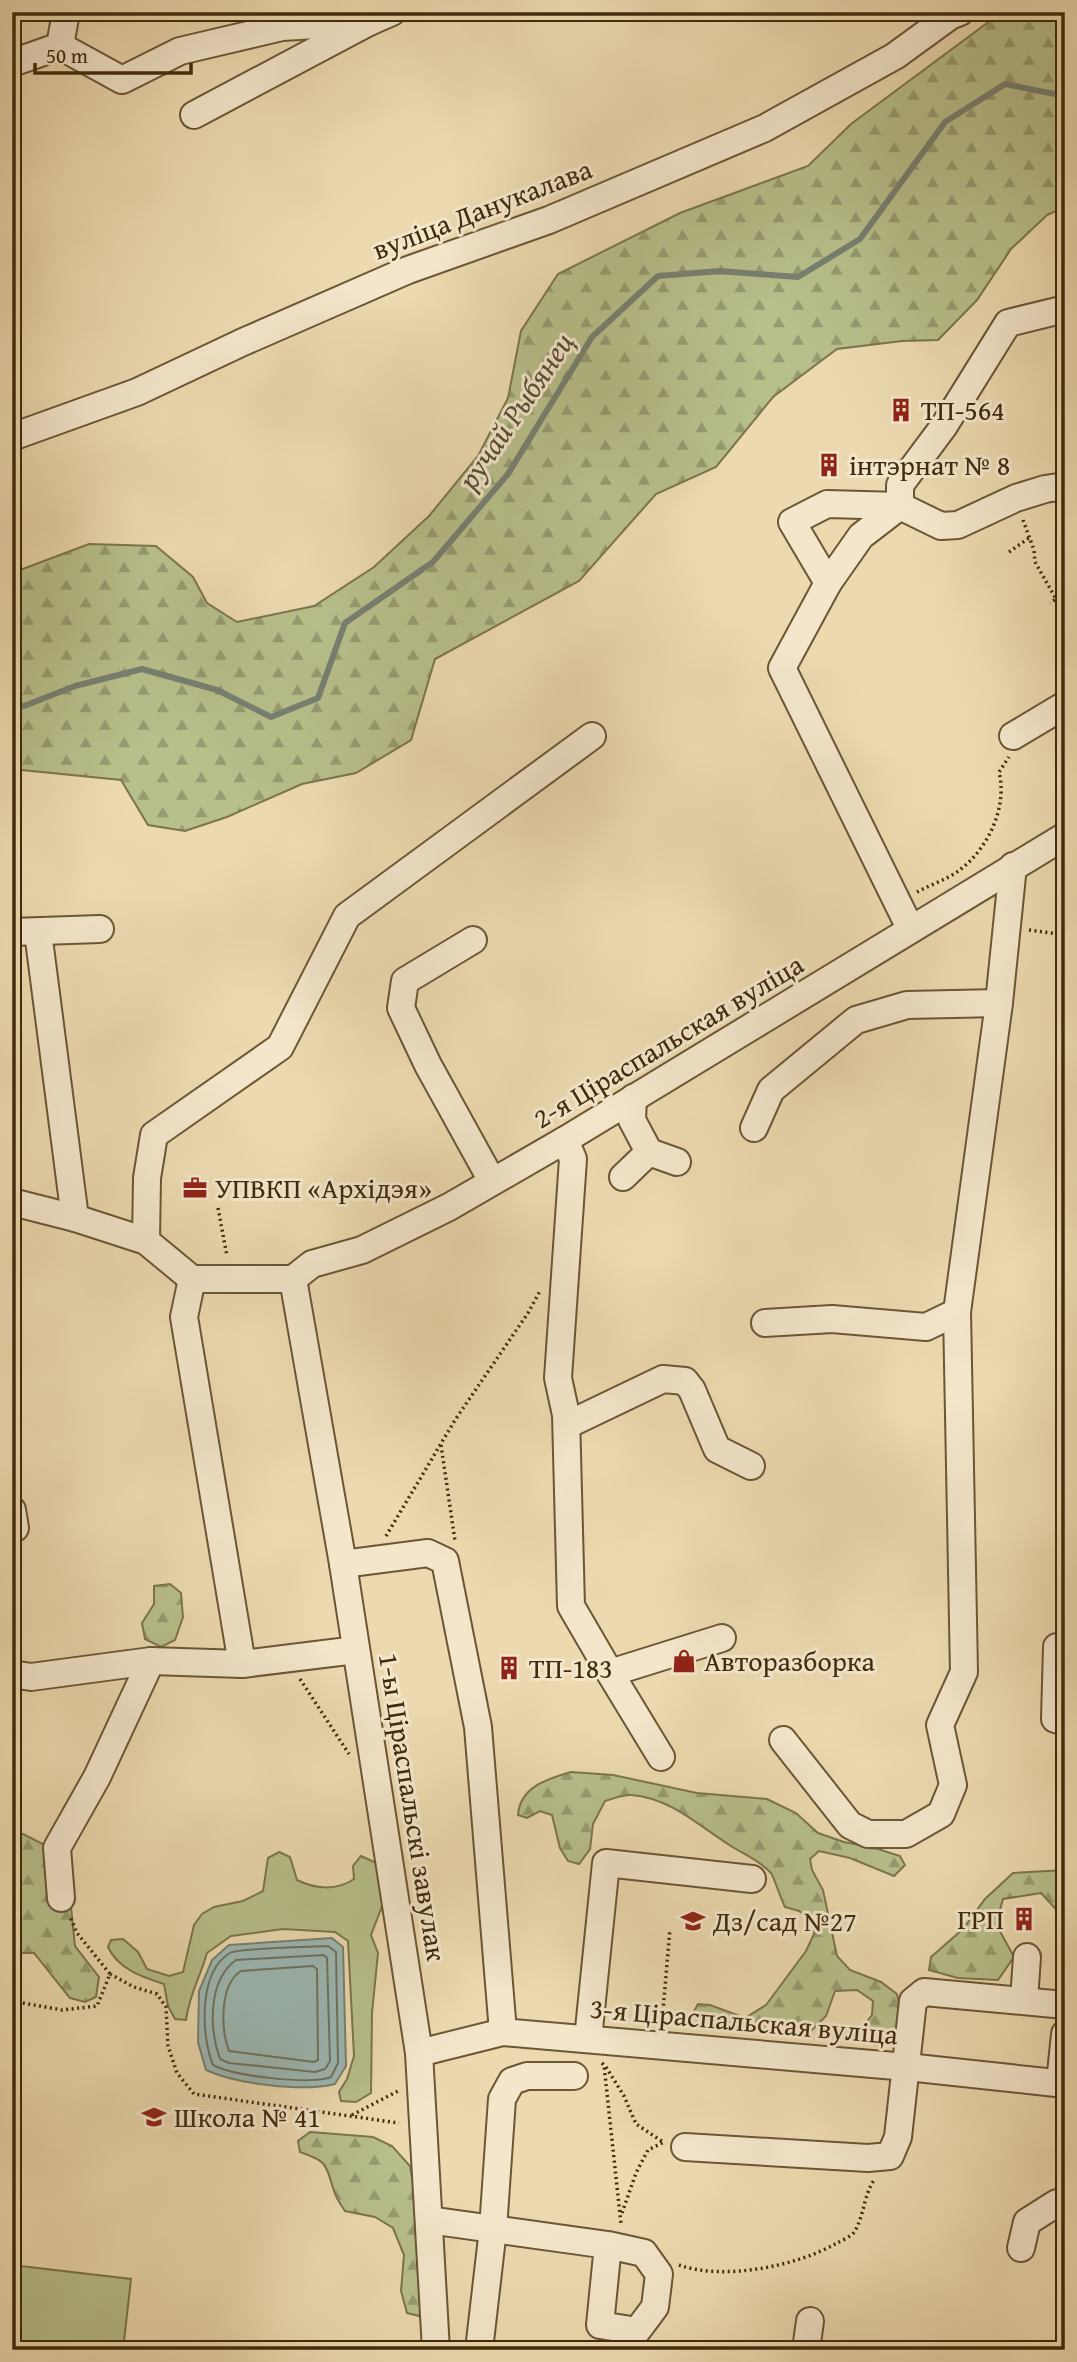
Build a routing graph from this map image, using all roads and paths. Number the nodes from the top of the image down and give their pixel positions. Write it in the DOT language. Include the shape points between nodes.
graph roads {
  1 [pos="66,12"];
  2 [pos="960,12"];
  3 [pos="376,15"];
  4 [pos="60,46"];
  5 [pos="12,63"];
  6 [pos="194,115"];
  7 [pos="1065,309"];
  8 [pos="12,437"];
  9 [pos="1065,486"];
  10 [pos="1016,498"];
  11 [pos="900,506"];
  12 [pos="1030,538"];
  13 [pos="1009,552"];
  14 [pos="828,583"];
  15 [pos="1050,603"];
  16 [pos="1065,705"];
  17 [pos="592,736"];
  18 [pos="1013,736"];
  19 [pos="1065,835"];
  20 [pos="1013,866"];
  21 [pos="897,902"];
  22 [pos="910,928"];
  23 [pos="1007,928"];
  24 [pos="100,929"];
  25 [pos="25,932"];
  26 [pos="1065,935"];
  27 [pos="473,940"];
  28 [pos="999,1003"];
  29 [pos="633,1098"];
  30 [pos="754,1128"];
  31 [pos="565,1140"];
  32 [pos="649,1152"];
  33 [pos="677,1162"];
  34 [pos="622,1177"];
  35 [pos="492,1181"];
  36 [pos="12,1202"];
  37 [pos="218,1208"];
  38 [pos="75,1218"];
  39 [pos="146,1241"];
  40 [pos="192,1279"];
  41 [pos="231,1279"];
  42 [pos="293,1279"];
  43 [pos="541,1289"];
  44 [pos="957,1312"];
  45 [pos="765,1323"];
  46 [pos="567,1425"];
  47 [pos="441,1443"];
  48 [pos="751,1466"];
  49 [pos="12,1510"];
  50 [pos="12,1528"];
  51 [pos="372,1560"];
  52 [pos="445,1561"];
  53 [pos="343,1564"];
  54 [pos="722,1638"];
  55 [pos="1057,1647"];
  56 [pos="356,1650"];
  57 [pos="287,1658"];
  58 [pos="151,1661"];
  59 [pos="242,1664"];
  60 [pos="610,1673"];
  61 [pos="12,1674"];
  62 [pos="1065,1721"];
  63 [pos="783,1740"];
  64 [pos="661,1757"];
  65 [pos="351,1759"];
  66 [pos="752,1880"];
  67 [pos="61,1898"];
  68 [pos="670,1929"];
  69 [pos="1027,1957"];
  70 [pos="110,1974"];
  71 [pos="1024,2000"];
  72 [pos="12,2001"];
  73 [pos="1065,2005"];
  74 [pos="503,2032"];
  75 [pos="1065,2034"];
  76 [pos="584,2038"];
  77 [pos="661,2045"];
  78 [pos="419,2053"];
  79 [pos="604,2065"];
  80 [pos="907,2067"];
  81 [pos="574,2076"];
  82 [pos="421,2080"];
  83 [pos="1062,2084"];
  84 [pos="350,2116"];
  85 [pos="424,2127"];
  86 [pos="674,2144"];
  87 [pos="890,2156"];
  88 [pos="1065,2201"];
  89 [pos="621,2215"];
  90 [pos="429,2220"];
  91 [pos="493,2229"];
  92 [pos="624,2248"];
  93 [pos="1021,2248"];
  94 [pos="810,2321"];
  95 [pos="436,2350"];
  96 [pos="479,2350"];
  97 [pos="806,2350"];
  1 -- 4 [label="street"];
  2 -- 8 [label="street, вуліца Данукалава" via="895,56 765,128 549,220 408,270 137,393"];
  3 -- 4 [label="street" via="282,27 180,51 122,80"];
  3 -- 6 [label="street"];
  4 -- 5 [label="street"];
  7 -- 11 [label="street" via="1007,323 944,426 900,485"];
  9 -- 10 [label="street"];
  10 -- 11 [label="street" via="958,525 941,526"];
  10 -- 12 [label="path"];
  11 -- 14 [label="street" via="861,536"];
  11 -- 14 [label="street" via="828,504 792,522"];
  12 -- 13 [label="path"];
  12 -- 15 [label="path" via="1035,562 1056,599"];
  14 -- 21 [label="street" via="782,668"];
  16 -- 18 [label="street"];
  17 -- 39 [label="street" via="347,916 280,1047 155,1135 147,1178"];
  18 -- 21 [label="path" via="1014,749 999,772 1003,785 1000,808 974,858 956,873"];
  19 -- 20 [label="street, 2-я Ціраспальская вуліца"];
  20 -- 22 [label="street, 2-я Ціраспальская вуліца"];
  20 -- 23 [label="street"];
  21 -- 22 [label="street"];
  22 -- 29 [label="street, 2-я Ціраспальская вуліца"];
  23 -- 26 [label="path"];
  23 -- 28 [label="street"];
  24 -- 25 [label="street"];
  25 -- 38 [label="street"];
  27 -- 35 [label="street" via="405,981 401,1008"];
  28 -- 30 [label="street" via="907,1005 856,1020 771,1090"];
  28 -- 44 [label="street"];
  29 -- 31 [label="street, 2-я Ціраспальская вуліца"];
  29 -- 32 [label="street" via="632,1119"];
  31 -- 35 [label="street, 2-я Ціраспальская вуліца"];
  31 -- 46 [label="street" via="573,1159 558,1378"];
  32 -- 33 [label="street"];
  32 -- 34 [label="street"];
  35 -- 42 [label="street, 2-я Ціраспальская вуліца" via="362,1250 312,1264"];
  36 -- 38 [label="street"];
  37 -- 41 [label="path"];
  38 -- 39 [label="street"];
  39 -- 40 [label="street"];
  40 -- 41 [label="street"];
  40 -- 59 [label="street" via="184,1317"];
  41 -- 42 [label="street"];
  42 -- 53 [label="street, 1-ы Ціраспальскі завулак"];
  43 -- 47 [label="path"];
  44 -- 45 [label="street" via="926,1327 832,1319"];
  44 -- 63 [label="street" via="964,1672 940,1725 953,1785 941,1814 906,1834 868,1834 850,1825"];
  46 -- 48 [label="street" via="663,1379 685,1381 717,1449"];
  46 -- 60 [label="street" via="571,1606"];
  47 -- 51 [label="path"];
  47 -- 52 [label="path" via="455,1545"];
  49 -- 50 [label="street"];
  51 -- 52 [label="street" via="428,1553"];
  51 -- 53 [label="street"];
  52 -- 74 [label="street" via="478,1727"];
  53 -- 56 [label="street, 1-ы Ціраспальскі завулак"];
  54 -- 60 [label="street"];
  55 -- 62 [label="street" via="1055,1719"];
  56 -- 57 [label="street"];
  56 -- 78 [label="street, 1-ы Ціраспальскі завулак"];
  57 -- 59 [label="street"];
  57 -- 65 [label="path"];
  58 -- 59 [label="street"];
  58 -- 61 [label="street" via="31,1676"];
  58 -- 67 [label="street" via="97,1777 57,1848"];
  60 -- 64 [label="street"];
  66 -- 76 [label="street" via="606,1863"];
  67 -- 70 [label="path" via="77,1933"];
  68 -- 77 [label="path"];
  69 -- 71 [label="street"];
  70 -- 72 [label="path" via="97,2006 62,2010"];
  70 -- 84 [label="path" via="157,1994 166,2007 168,2046 177,2073 194,2094"];
  71 -- 73 [label="street"];
  71 -- 80 [label="street" via="924,1992 913,2001"];
  74 -- 76 [label="street, 3-я Ціраспальская вуліца"];
  74 -- 78 [label="street, 3-я Ціраспальская вуліца"];
  75 -- 83 [label="street"];
  76 -- 77 [label="street, 3-я Ціраспальская вуліца"];
  76 -- 79 [label="path"];
  77 -- 80 [label="street, 3-я Ціраспальская вуліца"];
  78 -- 82 [label="street, 1-ы Ціраспальскі завулак"];
  79 -- 86 [label="path" via="636,2124"];
  79 -- 89 [label="path"];
  80 -- 83 [label="street, 3-я Ціраспальская вуліца"];
  80 -- 87 [label="street" via="898,2137"];
  81 -- 91 [label="street" via="527,2076 512,2081 502,2099"];
  82 -- 84 [label="path"];
  82 -- 85 [label="street, 1-ы Ціраспальскі завулак"];
  84 -- 85 [label="path"];
  85 -- 90 [label="street, 1-ы Ціраспальскі завулак"];
  86 -- 87 [label="street"];
  86 -- 89 [label="path" via="648,2150"];
  87 -- 92 [label="path" via="870,2186 854,2233 822,2252 744,2271 694,2271"];
  88 -- 93 [label="street" via="1027,2222"];
  89 -- 92 [label="path"];
  90 -- 91 [label="street"];
  90 -- 95 [label="street, 1-ы Ціраспальскі завулак"];
  91 -- 92 [label="street"];
  91 -- 96 [label="street"];
  94 -- 97 [label="street"];
}
